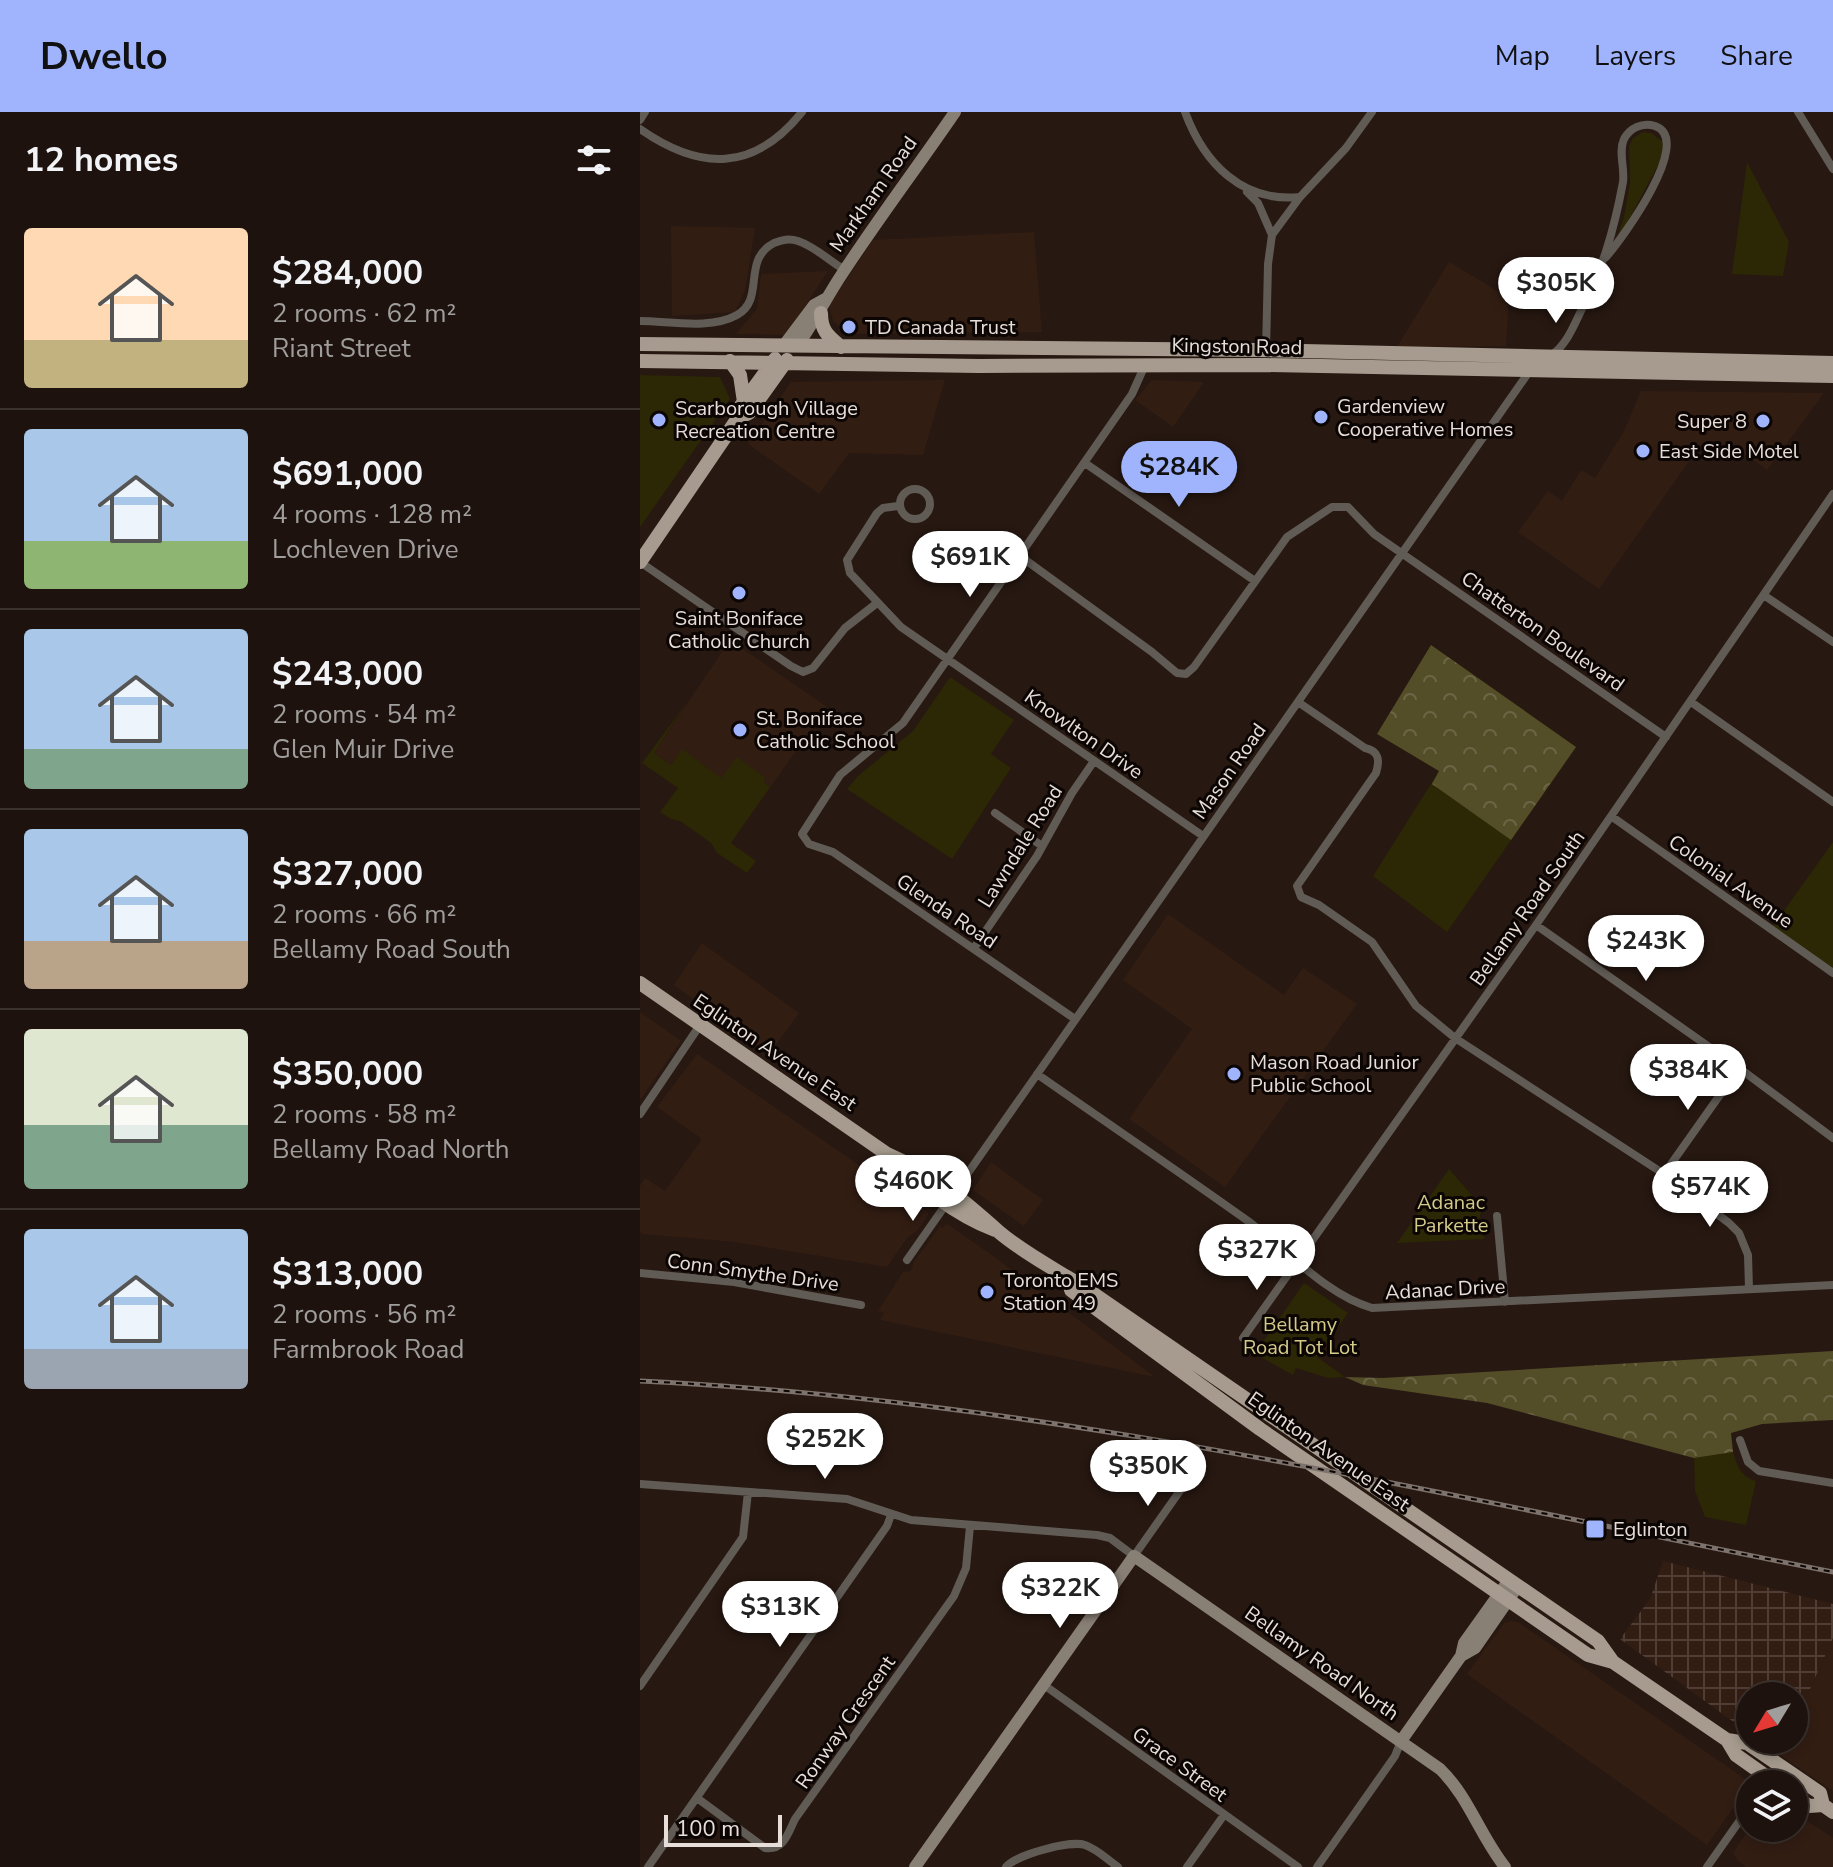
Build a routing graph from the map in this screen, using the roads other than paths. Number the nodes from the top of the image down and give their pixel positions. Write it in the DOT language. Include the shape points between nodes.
graph roads {
  1 [pos="645,112"];
  2 [pos="802,112"];
  3 [pos="955,112"];
  4 [pos="1185,112"];
  5 [pos="1372,112"];
  6 [pos="1798,112"];
  7 [pos="640,120"];
  8 [pos="640,129"];
  9 [pos="1833,169"];
  10 [pos="1242,187"];
  11 [pos="1300,197"];
  12 [pos="1272,235"];
  13 [pos="1606,257"];
  14 [pos="845,270"];
  15 [pos="823,306"];
  16 [pos="640,321"];
  17 [pos="640,344"];
  18 [pos="790,346"];
  19 [pos="841,347"];
  20 [pos="1265,358"];
  21 [pos="1546,359"];
  22 [pos="1306,360"];
  23 [pos="640,361"];
  24 [pos="730,361"];
  25 [pos="1833,363"];
  26 [pos="778,364"];
  27 [pos="1145,365"];
  28 [pos="1527,371"];
  29 [pos="1833,376"];
  30 [pos="744,402"];
  31 [pos="738,418"];
  32 [pos="1085,463"];
  33 [pos="1833,494"];
  34 [pos="898,506"];
  35 [pos="1401,552"];
  36 [pos="1020,556"];
  37 [pos="640,562"];
  38 [pos="1255,581"];
  39 [pos="1765,596"];
  40 [pos="877,603"];
  41 [pos="1833,642"];
  42 [pos="947,660"];
  43 [pos="1298,702"];
  44 [pos="1691,702"];
  45 [pos="1666,737"];
  46 [pos="1094,761"];
  47 [pos="1833,802"];
  48 [pos="995,813"];
  49 [pos="1611,816"];
  50 [pos="1203,836"];
  51 [pos="1042,846"];
  52 [pos="1536,925"];
  53 [pos="974,948"];
  54 [pos="1833,973"];
  55 [pos="640,983"];
  56 [pos="1075,1019"];
  57 [pos="700,1025"];
  58 [pos="1455,1038"];
  59 [pos="1739,1068"];
  60 [pos="1037,1074"];
  61 [pos="640,1114"];
  62 [pos="1833,1138"];
  63 [pos="1664,1174"];
  64 [pos="950,1198"];
  65 [pos="1497,1216"];
  66 [pos="1032,1255"];
  67 [pos="907,1260"];
  68 [pos="1297,1264"];
  69 [pos="640,1273"];
  70 [pos="1833,1285"];
  71 [pos="1749,1289"];
  72 [pos="1505,1302"];
  73 [pos="861,1305"];
  74 [pos="1243,1338"];
  75 [pos="1740,1440"];
  76 [pos="1189,1478"];
  77 [pos="1833,1483"];
  78 [pos="640,1484"];
  79 [pos="748,1492"];
  80 [pos="891,1515"];
  81 [pos="970,1526"];
  82 [pos="1134,1556"];
  83 [pos="1514,1583"];
  84 [pos="1504,1597"];
  85 [pos="1613,1662"];
  86 [pos="1044,1685"];
  87 [pos="640,1686"];
  88 [pos="1727,1740"];
  89 [pos="1401,1741"];
  90 [pos="1778,1764"];
  91 [pos="1755,1770"];
  92 [pos="1775,1770"];
  93 [pos="697,1798"];
  94 [pos="1808,1805"];
  95 [pos="1828,1808"];
  96 [pos="1224,1815"];
  97 [pos="1736,1826"];
  98 [pos="648,1867"];
  99 [pos="915,1867"];
  100 [pos="1006,1867"];
  101 [pos="1118,1867"];
  102 [pos="1187,1867"];
  103 [pos="1298,1867"];
  104 [pos="1317,1867"];
  105 [pos="1505,1867"];
  106 [pos="1707,1867"];
  1 -- 7 [label="street"];
  2 -- 8 [label="street" via="762,149 734,158 694,157"];
  3 -- 14 [label="street, Markham Road"];
  4 -- 10 [label="street" via="1202,149"];
  5 -- 11 [label="street"];
  6 -- 9 [label="street"];
  10 -- 11 [label="street" via="1281,199"];
  10 -- 12 [label="street" via="1258,203"];
  11 -- 12 [label="street"];
  12 -- 20 [label="street"];
  13 -- 13 [label="street" via="1626,234 1662,170 1667,141 1656,127 1635,127 1623,142 1623,183"];
  13 -- 21 [label="street" via="1566,341"];
  14 -- 15 [label="street, Markham Road"];
  14 -- 16 [label="street" via="811,246 784,240 762,253 754,268 751,300 741,313 714,322"];
  15 -- 18 [label="street, Markham Road"];
  15 -- 19 [label="main road" via="821,325"];
  17 -- 18 [label="main road, Kingston Road"];
  18 -- 19 [label="main road, Kingston Road"];
  18 -- 26 [label="main road, Markham Road"];
  19 -- 20 [label="main road, Kingston Road"];
  20 -- 22 [label="main road, Kingston Road"];
  20 -- 27 [label="main road, Kingston Road"];
  21 -- 22 [label="main road, Kingston Road"];
  21 -- 25 [label="main road, Kingston Road"];
  21 -- 28 [label="street, Mason Road"];
  22 -- 28 [label="main road, Kingston Road"];
  23 -- 24 [label="main road, Kingston Road"];
  24 -- 26 [label="main road, Kingston Road"];
  24 -- 30 [label="main road" via="740,375"];
  26 -- 27 [label="main road, Kingston Road"];
  26 -- 30 [label="main road, Markham Road"];
  26 -- 31 [label="main road, Markham Road" via="749,413"];
  27 -- 32 [label="street" via="1132,394"];
  28 -- 29 [label="main road, Kingston Road"];
  28 -- 35 [label="street, Mason Road"];
  30 -- 31 [label="main road, Markham Road"];
  31 -- 37 [label="main road, Markham Road"];
  32 -- 36 [label="street"];
  32 -- 38 [label="street"];
  33 -- 39 [label="street, Bellamy Road South"];
  34 -- 40 [label="street, Knowlton Drive" via="877,513 847,560 850,573"];
  35 -- 38 [label="street, Chatterton Boulevard" via="1368,530 1353,509 1336,506 1287,537"];
  35 -- 43 [label="street, Mason Road"];
  35 -- 45 [label="street, Chatterton Boulevard"];
  36 -- 38 [label="street, Chatterton Boulevard" via="1182,674 1194,667"];
  36 -- 42 [label="street"];
  37 -- 40 [label="street" via="803,672"];
  39 -- 41 [label="street"];
  39 -- 44 [label="street, Bellamy Road South"];
  40 -- 42 [label="street, Knowlton Drive"];
  42 -- 46 [label="street, Knowlton Drive"];
  42 -- 53 [label="street, Glenda Road" via="897,729 840,775 802,834 809,844 833,852"];
  43 -- 50 [label="street, Mason Road"];
  43 -- 58 [label="street" via="1372,749 1379,764 1297,892 1372,942 1416,1006"];
  44 -- 45 [label="street, Bellamy Road South"];
  44 -- 47 [label="street"];
  45 -- 49 [label="street, Bellamy Road South"];
  46 -- 50 [label="street, Knowlton Drive"];
  46 -- 51 [label="street, Lawndale Road"];
  48 -- 51 [label="street"];
  49 -- 52 [label="street, Bellamy Road South"];
  49 -- 54 [label="street, Colonial Avenue"];
  50 -- 56 [label="street, Mason Road"];
  51 -- 53 [label="street, Lawndale Road"];
  52 -- 58 [label="street, Bellamy Road South"];
  52 -- 59 [label="street"];
  53 -- 56 [label="street, Glenda Road"];
  55 -- 57 [label="main road, Eglinton Avenue East"];
  56 -- 60 [label="street, Mason Road"];
  57 -- 61 [label="street"];
  57 -- 64 [label="main road, Eglinton Avenue East" via="887,1154 914,1166"];
  58 -- 63 [label="street"];
  58 -- 68 [label="street, Bellamy Road South"];
  59 -- 62 [label="street"];
  59 -- 63 [label="street"];
  60 -- 64 [label="street, Mason Road"];
  60 -- 68 [label="street, Adanac Drive" via="1251,1224"];
  63 -- 71 [label="street" via="1739,1233 1748,1255"];
  64 -- 66 [label="main road, Eglinton Avenue East" via="983,1215"];
  64 -- 67 [label="street"];
  65 -- 72 [label="street"];
  66 -- 83 [label="main road, Eglinton Avenue East"];
  66 -- 84 [label="main road, Eglinton Avenue East" via="1051,1275 1260,1429"];
  68 -- 72 [label="street, Adanac Drive" via="1372,1308"];
  68 -- 74 [label="street, Bellamy Road South"];
  69 -- 73 [label="street, Conn Smythe Drive" via="734,1282"];
  70 -- 71 [label="street, Adanac Drive"];
  71 -- 72 [label="street, Adanac Drive"];
  75 -- 77 [label="street" via="1748,1462 1759,1471"];
  76 -- 82 [label="street"];
  78 -- 79 [label="street"];
  79 -- 80 [label="street" via="847,1499"];
  79 -- 87 [label="street" via="743,1537"];
  80 -- 81 [label="street"];
  80 -- 93 [label="street"];
  81 -- 82 [label="street" via="1097,1535"];
  81 -- 93 [label="street, Ronway Crescent" via="966,1568 954,1596 782,1844 765,1848"];
  82 -- 86 [label="street"];
  82 -- 89 [label="street, Bellamy Road North"];
  83 -- 84 [label="street, Bellamy Road North"];
  83 -- 85 [label="main road, Eglinton Avenue East" via="1598,1641"];
  84 -- 85 [label="main road, Eglinton Avenue East" via="1588,1655"];
  84 -- 89 [label="street, Bellamy Road North" via="1464,1643 1461,1656"];
  85 -- 88 [label="main road, Eglinton Avenue East"];
  86 -- 96 [label="street, Grace Street"];
  86 -- 99 [label="street"];
  88 -- 90 [label="main road, Eglinton Avenue East" via="1747,1743"];
  88 -- 91 [label="main road, Eglinton Avenue East"];
  89 -- 104 [label="street"];
  89 -- 105 [label="street" via="1454,1783"];
  90 -- 92 [label="street"];
  90 -- 95 [label="main road, Eglinton Avenue East" via="1820,1793"];
  93 -- 98 [label="street"];
  94 -- 95 [label="main road, Eglinton Avenue East"];
  96 -- 102 [label="street"];
  96 -- 103 [label="street, Grace Street"];
  97 -- 106 [label="street"];
  100 -- 101 [label="street" via="1074,1843 1087,1845"];
}
